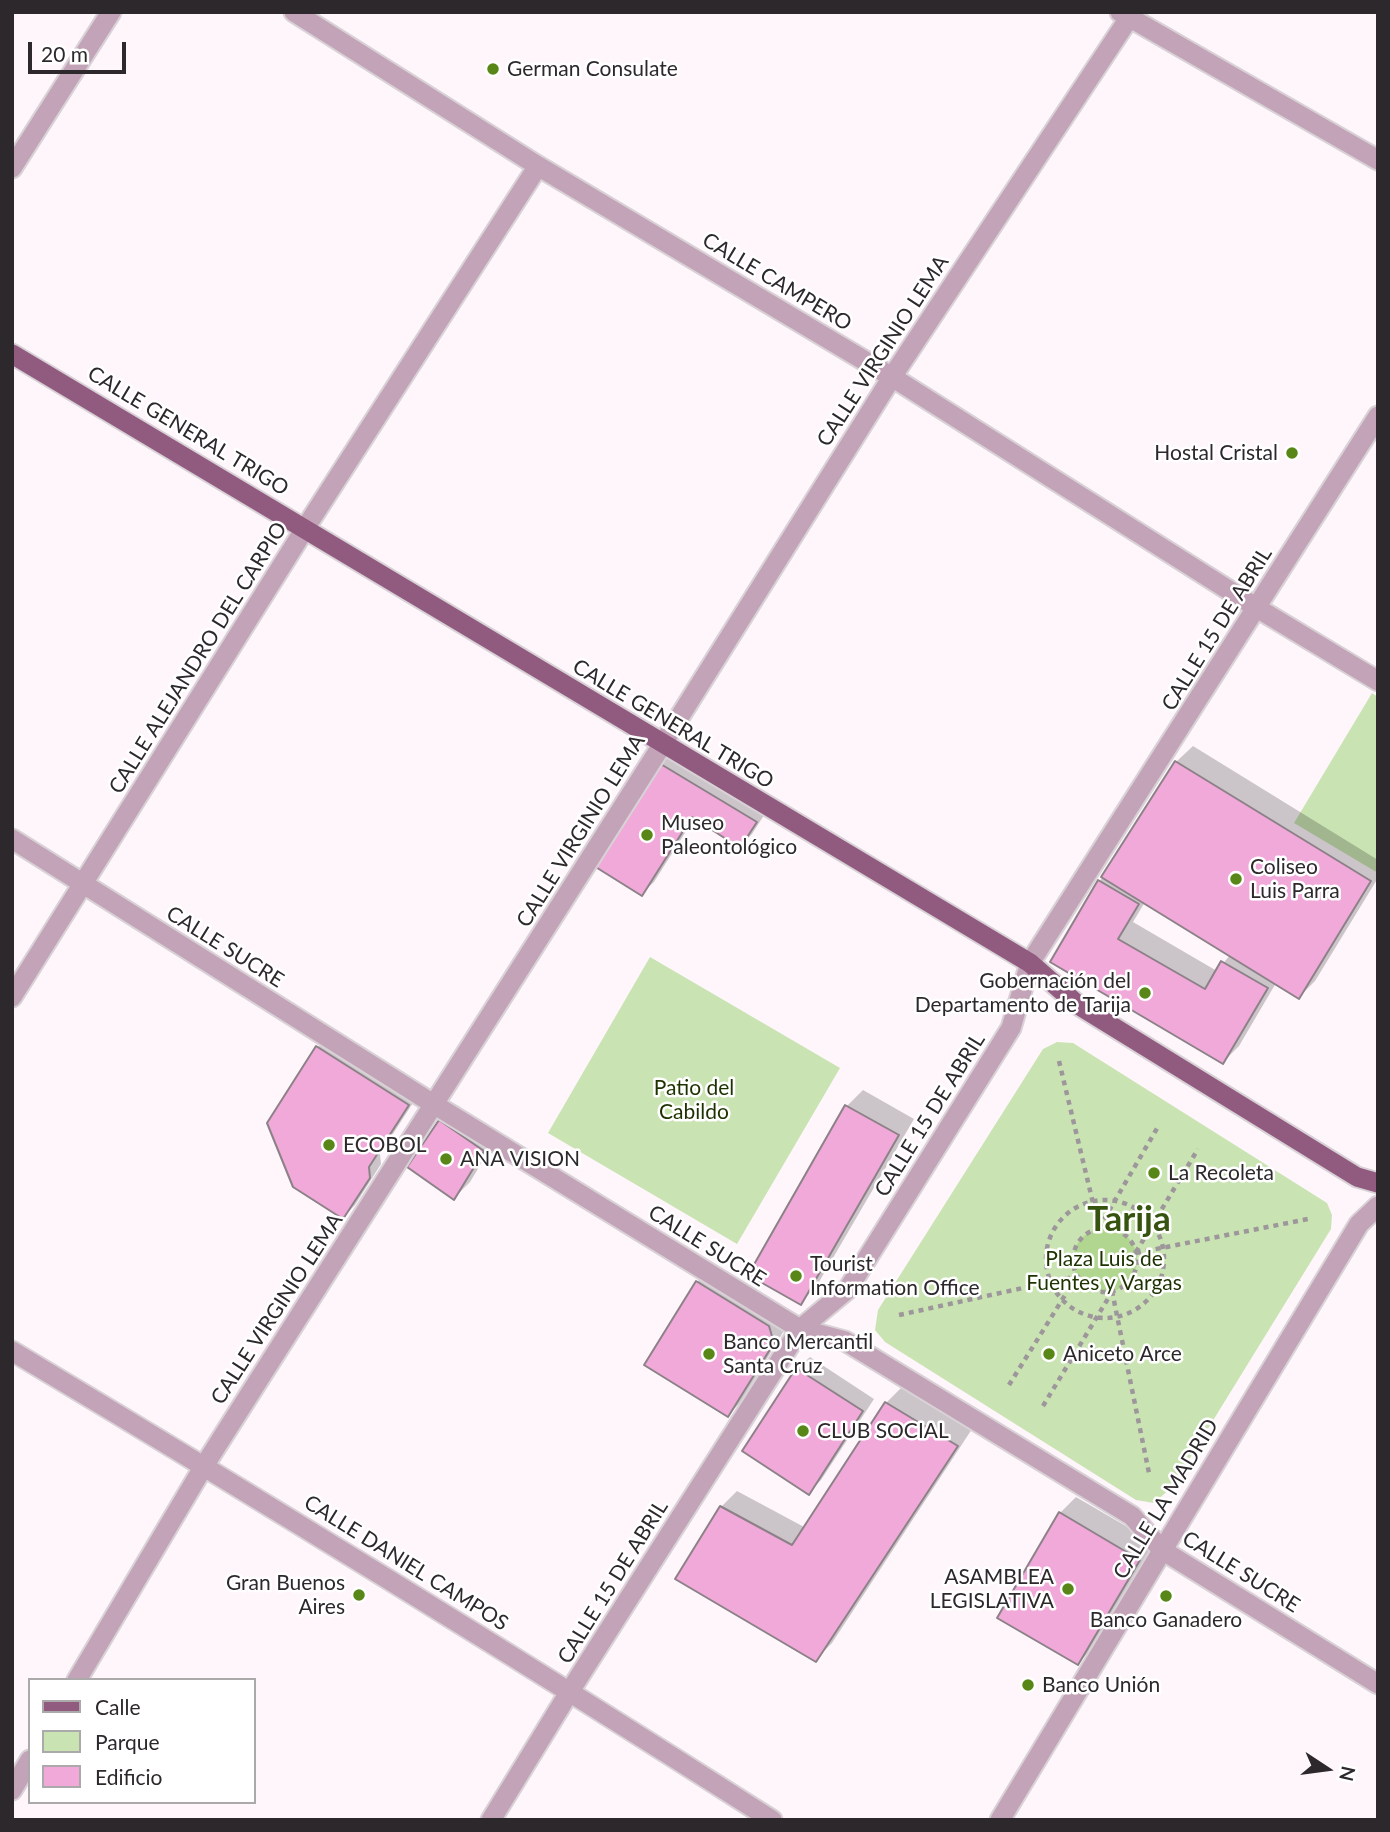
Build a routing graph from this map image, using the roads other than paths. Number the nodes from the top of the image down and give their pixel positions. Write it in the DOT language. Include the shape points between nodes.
graph roads {
  1 [pos="111,12"];
  2 [pos="294,12"];
  3 [pos="1128,14"];
  4 [pos="1378,160"];
  5 [pos="538,166"];
  6 [pos="12,167"];
  7 [pos="12,354"];
  8 [pos="892,377"];
  9 [pos="1378,416"];
  10 [pos="306,527"];
  11 [pos="1257,608"];
  12 [pos="1378,681"];
  13 [pos="662,745"];
  14 [pos="12,839"];
  15 [pos="83,885"];
  16 [pos="1030,963"];
  17 [pos="12,998"];
  18 [pos="435,1105"];
  19 [pos="1378,1183"];
  20 [pos="1378,1206"];
  21 [pos="800,1329"];
  22 [pos="12,1351"];
  23 [pos="204,1466"];
  24 [pos="1162,1550"];
  25 [pos="78,1678"];
  26 [pos="1378,1684"];
  27 [pos="570,1692"];
  28 [pos="28,1763"];
  29 [pos="12,1790"];
  30 [pos="491,1820"];
  31 [pos="772,1820"];
  32 [pos="1000,1820"];
  1 -- 6 [label="street"];
  2 -- 5 [label="street, CALLE CAMPERO"];
  3 -- 4 [label="street"];
  3 -- 8 [label="street, CALLE VIRGINIO LEMA"];
  5 -- 8 [label="street, CALLE CAMPERO"];
  5 -- 10 [label="street, CALLE ALEJANDRO DEL CARPIO"];
  7 -- 10 [label="main road, CALLE GENERAL TRIGO"];
  8 -- 11 [label="street, CALLE CAMPERO"];
  8 -- 13 [label="street, CALLE VIRGINIO LEMA"];
  9 -- 11 [label="street, CALLE 15 DE ABRIL"];
  10 -- 13 [label="main road, CALLE GENERAL TRIGO"];
  10 -- 15 [label="street, CALLE ALEJANDRO DEL CARPIO"];
  11 -- 12 [label="street, CALLE CAMPERO"];
  11 -- 16 [label="street, CALLE 15 DE ABRIL"];
  13 -- 16 [label="main road, CALLE GENERAL TRIGO"];
  13 -- 18 [label="street, CALLE VIRGINIO LEMA"];
  14 -- 15 [label="street, CALLE SUCRE"];
  15 -- 17 [label="street, CALLE ALEJANDRO DEL CARPIO"];
  15 -- 18 [label="street, CALLE SUCRE"];
  16 -- 19 [label="main road, CALLE GENERAL TRIGO" via="1078,1005 1357,1177"];
  16 -- 21 [label="street, CALLE 15 DE ABRIL" via="1011,1028 855,1278"];
  18 -- 21 [label="street, CALLE SUCRE"];
  18 -- 23 [label="street, CALLE VIRGINIO LEMA"];
  20 -- 24 [label="street, CALLE LA MADRID" via="1359,1224"];
  21 -- 24 [label="street, CALLE SUCRE" via="845,1341 1121,1509"];
  21 -- 27 [label="street, CALLE 15 DE ABRIL"];
  22 -- 23 [label="street, CALLE DANIEL CAMPOS"];
  23 -- 25 [label="street, CALLE VIRGINIO LEMA"];
  23 -- 27 [label="street, CALLE DANIEL CAMPOS"];
  24 -- 26 [label="street, CALLE SUCRE"];
  24 -- 32 [label="street, CALLE LA MADRID"];
  27 -- 30 [label="street, CALLE 15 DE ABRIL"];
  27 -- 31 [label="street, CALLE DANIEL CAMPOS"];
  28 -- 29 [label="street"];
}
